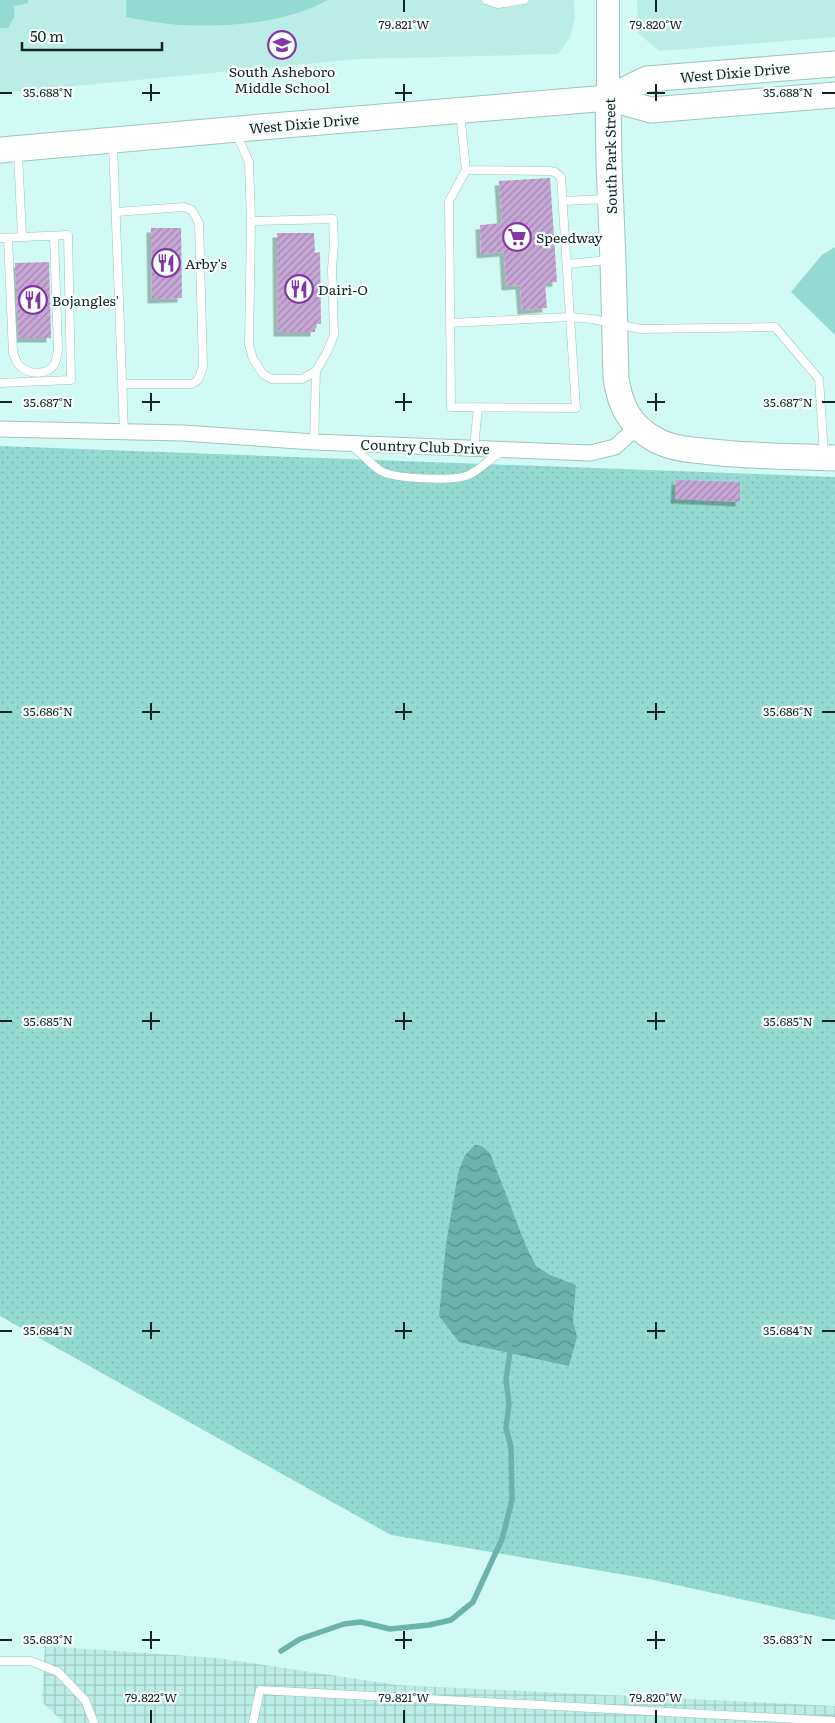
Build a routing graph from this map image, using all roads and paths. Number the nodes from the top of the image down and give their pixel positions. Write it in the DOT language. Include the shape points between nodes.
graph roads {
  1 [pos="486,0"];
  2 [pos="524,0"];
  3 [pos="608,0"];
  4 [pos="835,64"];
  5 [pos="835,95"];
  6 [pos="608,98"];
  7 [pos="460,111"];
  8 [pos="234,129"];
  9 [pos="113,139"];
  10 [pos="9,149"];
  11 [pos="466,170"];
  12 [pos="610,199"];
  13 [pos="564,201"];
  14 [pos="116,212"];
  15 [pos="251,221"];
  16 [pos="54,236"];
  17 [pos="22,237"];
  18 [pos="4,238"];
  19 [pos="613,260"];
  20 [pos="567,264"];
  21 [pos="570,317"];
  22 [pos="450,323"];
  23 [pos="614,323"];
  24 [pos="316,371"];
  25 [pos="0,383"];
  26 [pos="123,384"];
  27 [pos="478,408"];
  28 [pos="638,427"];
  29 [pos="0,429"];
  30 [pos="124,432"];
  31 [pos="314,442"];
  32 [pos="348,444"];
  33 [pos="474,448"];
  34 [pos="507,450"];
  35 [pos="830,458"];
  36 [pos="0,1661"];
  37 [pos="835,1720"];
  38 [pos="94,1723"];
  39 [pos="253,1723"];
  1 -- 2 [label="lane" via="498,4"];
  3 -- 6 [label="main road, South Park Street"];
  4 -- 6 [label="main road, West Dixie Drive" via="647,79"];
  5 -- 6 [label="main road, West Dixie Drive" via="651,110"];
  6 -- 7 [label="main road, West Dixie Drive"];
  6 -- 12 [label="main road, South Park Street"];
  7 -- 8 [label="main road, West Dixie Drive"];
  7 -- 11 [label="lane"];
  8 -- 9 [label="main road, West Dixie Drive"];
  8 -- 15 [label="lane" via="249,162"];
  9 -- 10 [label="main road, West Dixie Drive"];
  9 -- 14 [label="lane"];
  10 -- 17 [label="lane"];
  11 -- 13 [label="lane" via="555,172 561,178"];
  11 -- 22 [label="lane" via="449,201"];
  12 -- 13 [label="lane"];
  12 -- 19 [label="main road, South Park Street"];
  13 -- 20 [label="lane"];
  14 -- 26 [label="lane"];
  14 -- 26 [label="lane" via="184,207 192,210 199,223 203,367 198,380 192,384"];
  15 -- 24 [label="lane" via="249,345 253,360 263,374 272,379 302,379"];
  15 -- 24 [label="lane" via="333,219 334,335"];
  16 -- 17 [label="lane"];
  16 -- 18 [label="lane" via="58,349 55,364 41,372 22,368 13,353"];
  16 -- 25 [label="lane" via="68,235 71,380"];
  17 -- 18 [label="lane"];
  19 -- 20 [label="lane"];
  19 -- 23 [label="main road, South Park Street"];
  20 -- 21 [label="lane"];
  21 -- 22 [label="lane"];
  21 -- 23 [label="lane"];
  21 -- 27 [label="lane" via="576,408"];
  22 -- 27 [label="lane" via="451,407"];
  23 -- 28 [label="main road, South Park Street" via="618,394 623,409"];
  23 -- 35 [label="lane" via="641,328 775,327 819,379"];
  24 -- 31 [label="lane"];
  26 -- 30 [label="lane"];
  27 -- 33 [label="lane"];
  28 -- 34 [label="street, Country Club Drive" via="615,447 590,453"];
  28 -- 35 [label="main road" via="656,440 678,448 730,454"];
  29 -- 30 [label="street, Country Club Drive"];
  30 -- 31 [label="street, Country Club Drive"];
  31 -- 32 [label="street, Country Club Drive"];
  32 -- 33 [label="street, Country Club Drive"];
  32 -- 34 [label="lane" via="381,471 402,477 466,476"];
  33 -- 34 [label="street, Country Club Drive"];
  36 -- 38 [label="lane" via="30,1661 58,1672 85,1700"];
  37 -- 39 [label="lane" via="260,1690"];
}
